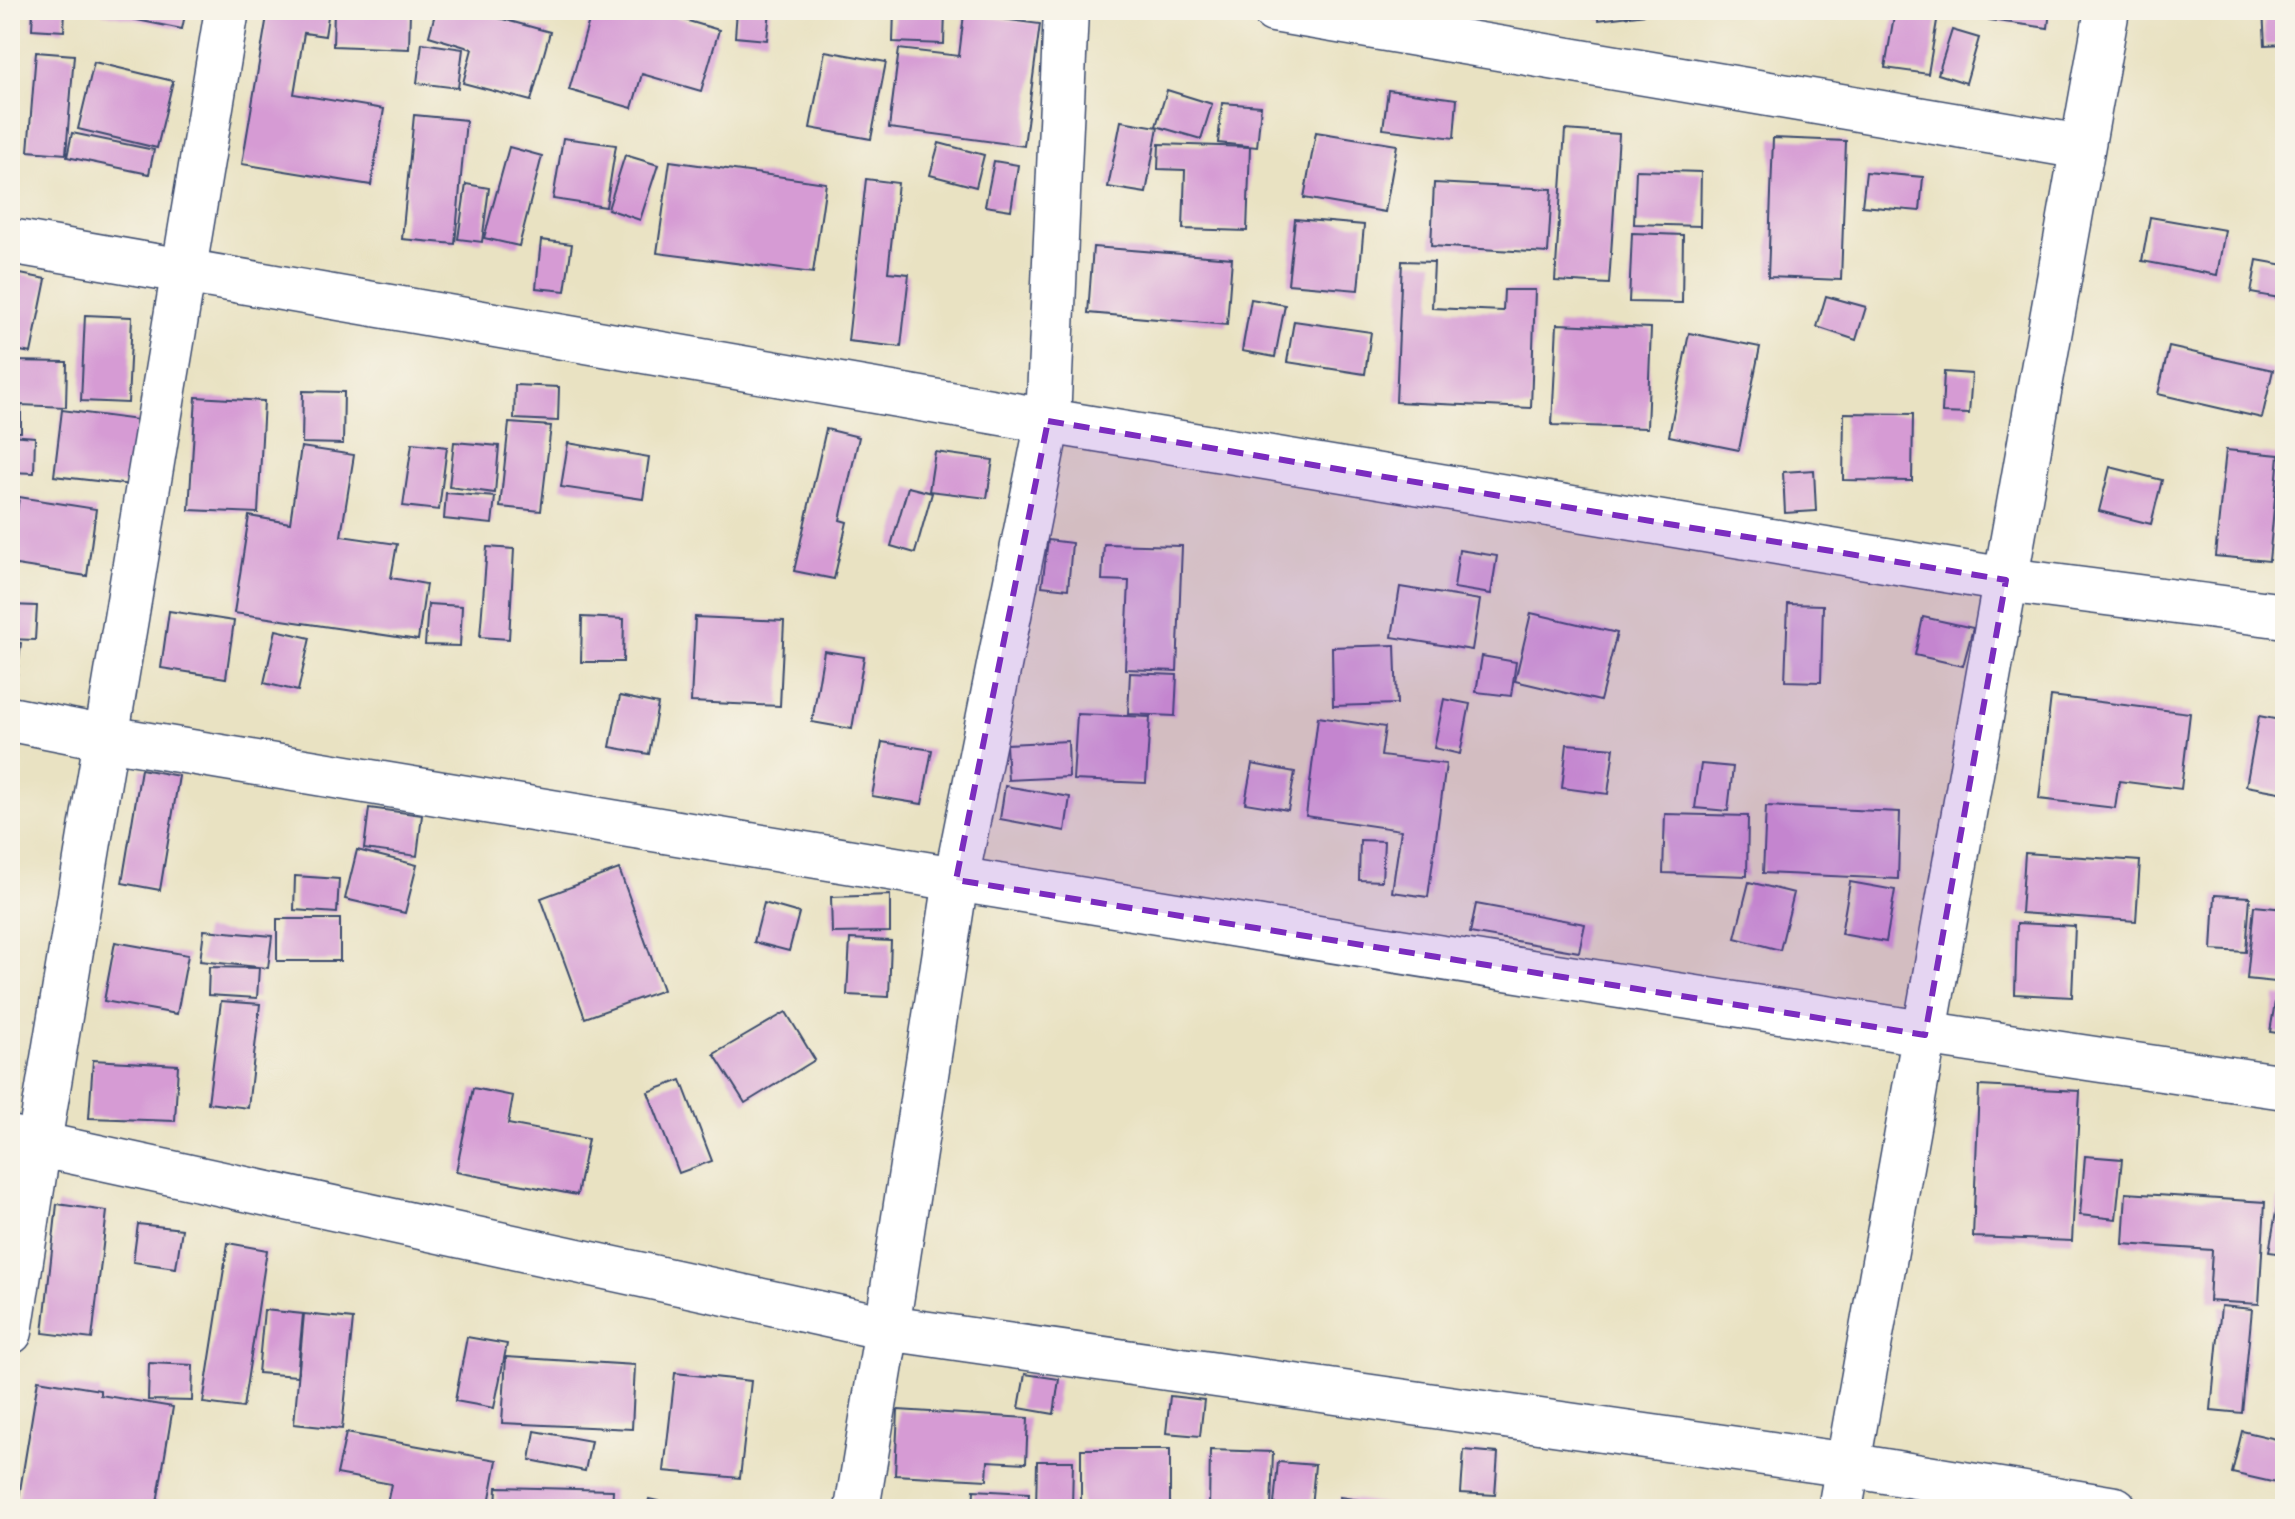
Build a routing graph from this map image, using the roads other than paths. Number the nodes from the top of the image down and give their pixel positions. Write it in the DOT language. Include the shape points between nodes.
graph roads {
  1 [pos="227,10"];
  2 [pos="1066,10"];
  3 [pos="1274,10"];
  4 [pos="2107,10"];
  5 [pos="2082,147"];
  6 [pos="10,241"];
  7 [pos="184,271"];
  8 [pos="1048,421"];
  9 [pos="2006,580"];
  10 [pos="2285,616"];
  11 [pos="10,719"];
  12 [pos="107,738"];
  13 [pos="956,880"];
  14 [pos="1925,1035"];
  15 [pos="2285,1087"];
  16 [pos="25,1140"];
  17 [pos="887,1328"];
  18 [pos="10,1332"];
  19 [pos="1848,1465"];
  20 [pos="857,1509"];
  21 [pos="1840,1509"];
  22 [pos="2115,1509"];
  1 -- 7 [label="street"];
  2 -- 8 [label="street"];
  3 -- 5 [label="street"];
  4 -- 5 [label="street"];
  5 -- 9 [label="street"];
  6 -- 7 [label="street"];
  7 -- 8 [label="street"];
  7 -- 12 [label="street"];
  8 -- 9 [label="street"];
  8 -- 13 [label="street"];
  9 -- 10 [label="street"];
  9 -- 14 [label="street"];
  11 -- 12 [label="street"];
  12 -- 13 [label="street"];
  12 -- 16 [label="street"];
  13 -- 14 [label="street"];
  13 -- 17 [label="street"];
  14 -- 15 [label="street"];
  14 -- 19 [label="street"];
  16 -- 17 [label="street"];
  16 -- 18 [label="street"];
  17 -- 19 [label="street"];
  17 -- 20 [label="street"];
  19 -- 21 [label="street"];
  19 -- 22 [label="street"];
}
